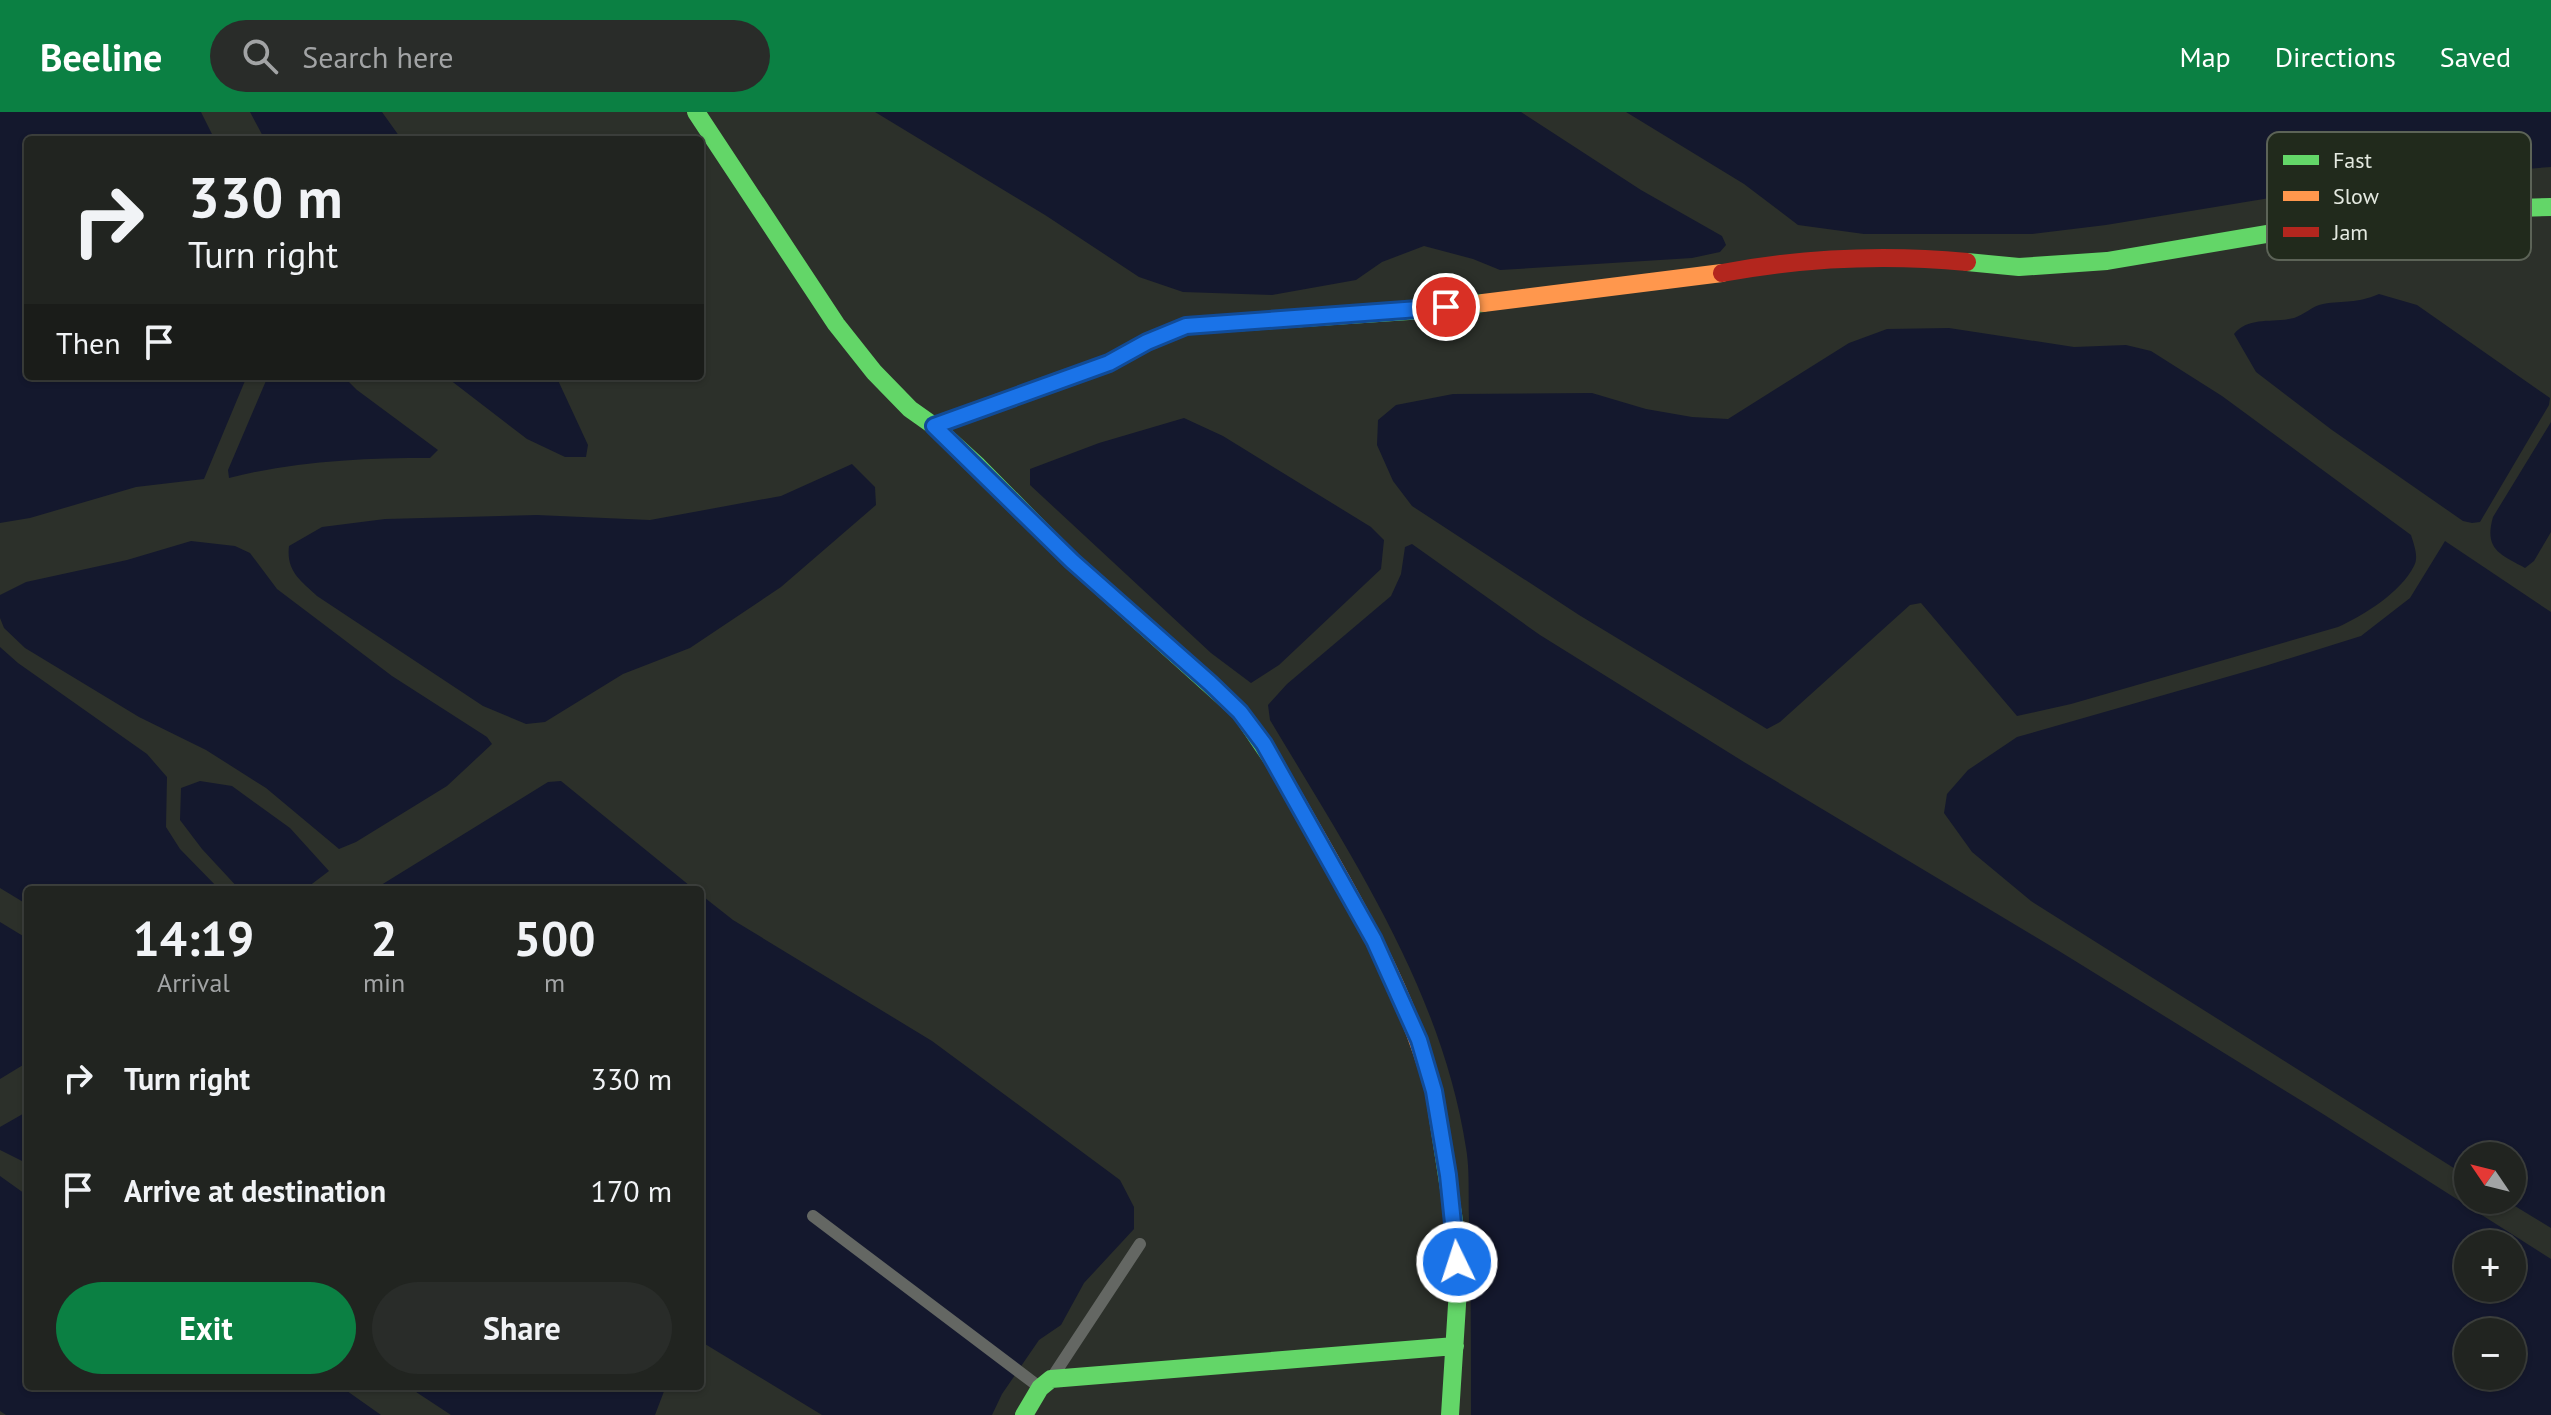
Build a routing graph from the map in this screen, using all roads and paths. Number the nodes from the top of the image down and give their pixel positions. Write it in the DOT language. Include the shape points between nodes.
graph roads {
  1 [pos="696,112"];
  2 [pos="2267,234"];
  3 [pos="934,426"];
  4 [pos="813,1216"];
  5 [pos="1140,1244"];
  6 [pos="1455,1346"];
  7 [pos="1046,1384"];
  8 [pos="1024,1415"];
  9 [pos="1450,1415"];
  1 -- 3 [label="street" via="836,324 874,372"];
  2 -- 3 [label="street" via="2107,261 2019,267 1913,257 1776,263 1424,310 1186,326 1109,363"];
  3 -- 6 [label="street" via="1072,561 1240,712 1303,811 1374,940 1419,1040 1434,1091 1456,1234"];
  4 -- 7 [label="lane"];
  5 -- 7 [label="lane"];
  6 -- 7 [label="street"];
  6 -- 9 [label="street"];
  7 -- 8 [label="street"];
}
